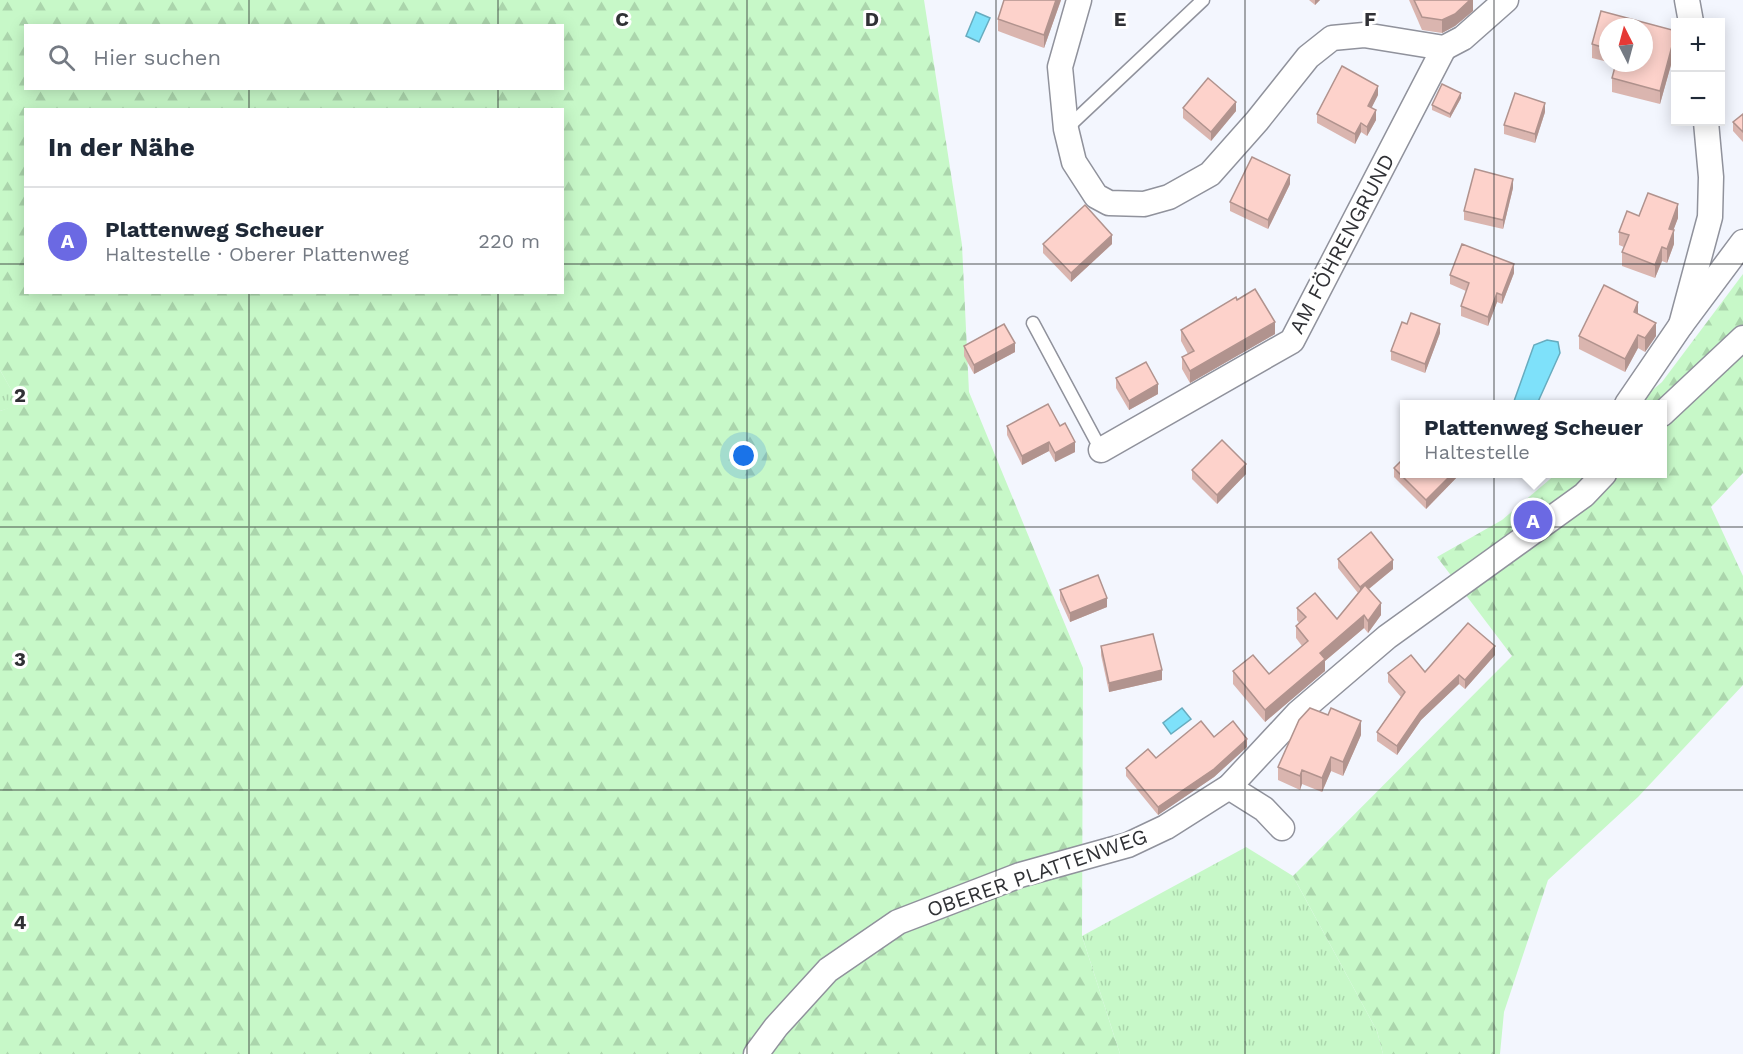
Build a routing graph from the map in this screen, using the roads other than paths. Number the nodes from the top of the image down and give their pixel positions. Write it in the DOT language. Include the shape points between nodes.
graph roads {
  1 [pos="1079,0"];
  2 [pos="1203,0"];
  3 [pos="1506,0"];
  4 [pos="1687,0"];
  5 [pos="1690,18"];
  6 [pos="1444,48"];
  7 [pos="1706,126"];
  8 [pos="1066,129"];
  9 [pos="1743,242"];
  10 [pos="1033,323"];
  11 [pos="1682,325"];
  12 [pos="1743,338"];
  13 [pos="1631,400"];
  14 [pos="1667,409"];
  15 [pos="1101,450"];
  16 [pos="1578,478"];
  17 [pos="1600,478"];
  18 [pos="1554,517"];
  19 [pos="1229,787"];
  20 [pos="1282,828"];
  21 [pos="756,1054"];
  1 -- 8 [label="street" via="1060,67"];
  2 -- 8 [label="lane"];
  3 -- 6 [label="street" via="1463,38"];
  4 -- 5 [label="street"];
  6 -- 8 [label="street" via="1364,35 1332,38 1308,57 1210,174 1170,197 1144,204 1109,203 1096,196 1074,162"];
  6 -- 15 [label="street, AM FÖHRENGRUND" via="1292,341"];
  7 -- 11 [label="street" via="1710,217"];
  9 -- 11 [label="street"];
  10 -- 15 [label="lane"];
  11 -- 13 [label="street"];
  12 -- 14 [label="street"];
  16 -- 18 [label="street"];
  17 -- 18 [label="street, OBERER PLATTENWEG"];
  18 -- 19 [label="street, OBERER PLATTENWEG" via="1388,637 1298,713"];
  19 -- 20 [label="street" via="1264,809"];
  19 -- 21 [label="street, OBERER PLATTENWEG" via="1166,827 1128,845 1020,875 898,922 828,970"];
}
